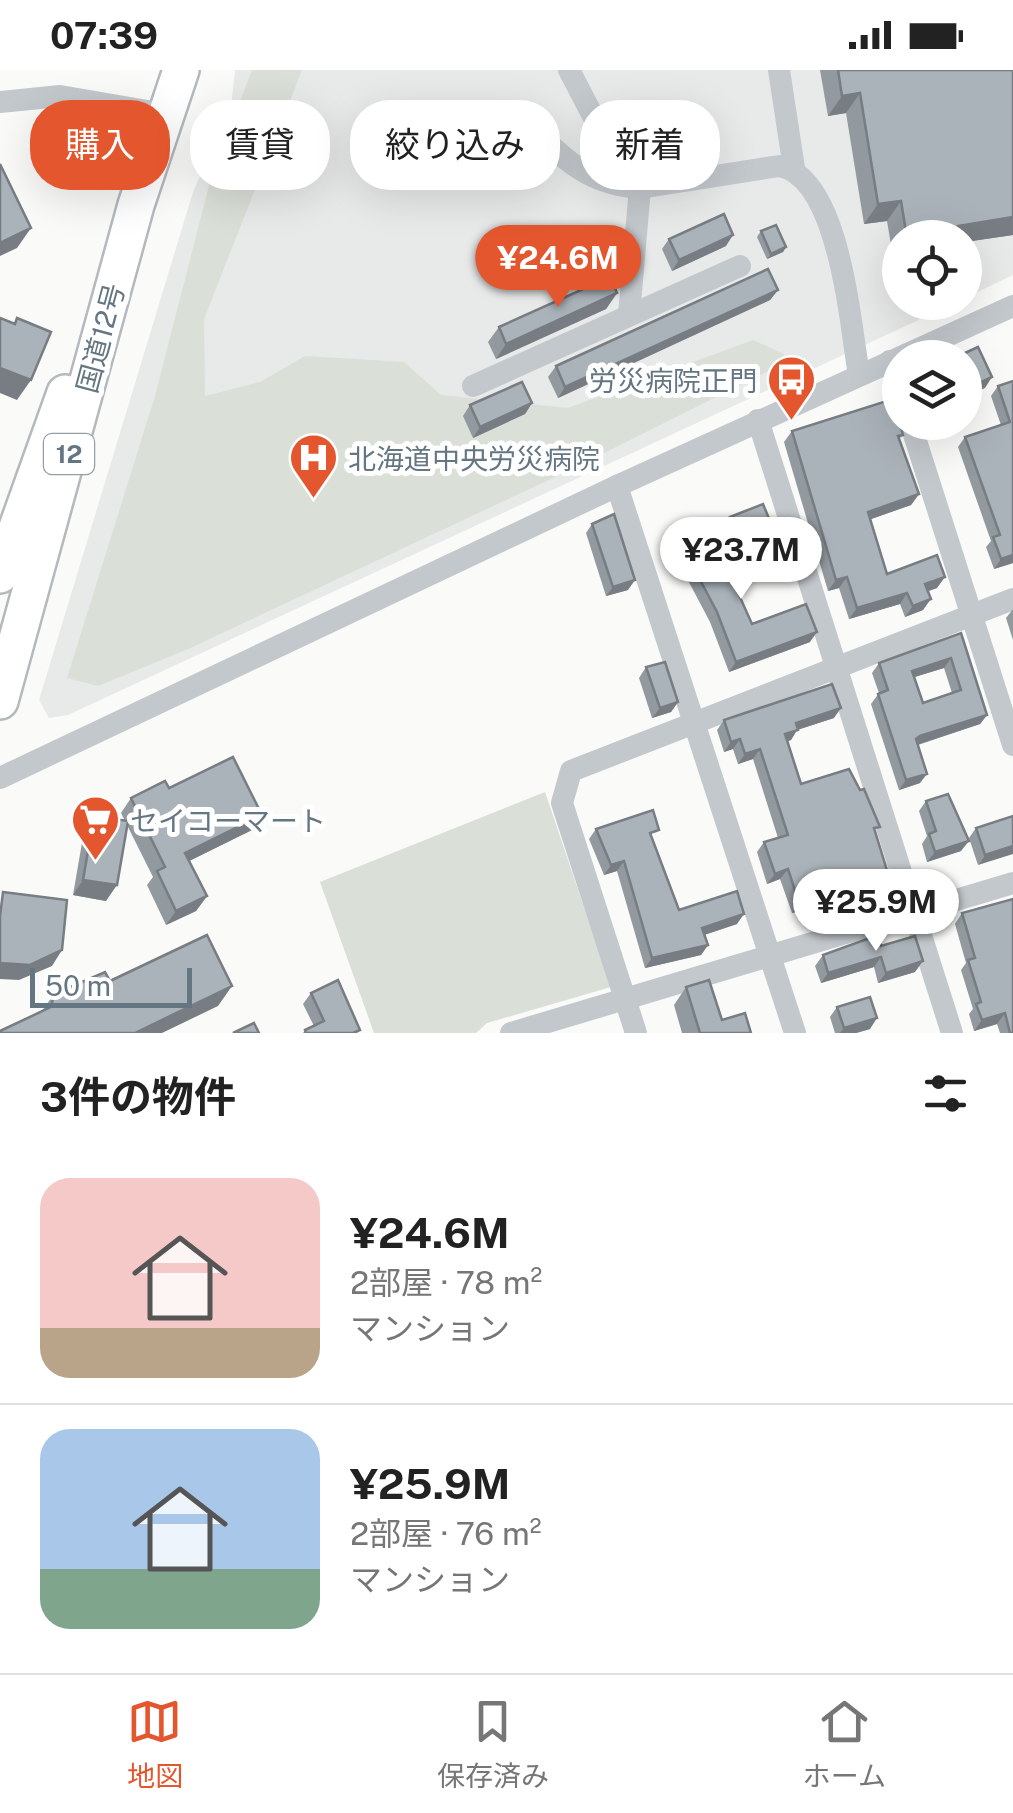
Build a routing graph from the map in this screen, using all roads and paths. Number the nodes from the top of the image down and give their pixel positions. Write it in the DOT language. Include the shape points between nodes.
graph roads {
  1 [pos="182,70"];
  2 [pos="568,70"];
  3 [pos="779,70"];
  4 [pos="83,100"];
  5 [pos="584,100"];
  6 [pos="170,101"];
  7 [pos="0,102"];
  8 [pos="794,168"];
  9 [pos="720,173"];
  10 [pos="141,190"];
  11 [pos="640,190"];
  12 [pos="136,205"];
  13 [pos="740,266"];
  14 [pos="1013,306"];
  15 [pos="629,315"];
  16 [pos="937,340"];
  17 [pos="882,365"];
  18 [pos="859,375"];
  19 [pos="472,386"];
  20 [pos="758,420"];
  21 [pos="916,440"];
  22 [pos="617,486"];
  23 [pos="0,575"];
  24 [pos="1013,599"];
  25 [pos="972,615"];
  26 [pos="836,668"];
  27 [pos="0,702"];
  28 [pos="696,722"];
  29 [pos="1013,745"];
  30 [pos="0,778"];
  31 [pos="1013,883"];
  32 [pos="913,912"];
  33 [pos="770,956"];
  34 [pos="624,1000"];
  35 [pos="511,1033"];
  36 [pos="636,1033"];
  37 [pos="795,1033"];
  38 [pos="952,1033"];
  1 -- 6 [label="highway, 国道12号 / 12"];
  2 -- 5 [label="street"];
  3 -- 8 [label="street"];
  4 -- 7 [label="street"];
  8 -- 9 [label="street"];
  8 -- 18 [label="street" via="827,214"];
  10 -- 12 [label="highway, 国道12号 / 12"];
  11 -- 15 [label="street"];
  12 -- 23 [label="highway, 国道12号 / 12"];
  12 -- 27 [label="highway, 国道12号 / 12"];
  13 -- 15 [label="street"];
  14 -- 16 [label="street"];
  15 -- 19 [label="street"];
  17 -- 18 [label="street"];
  18 -- 20 [label="street"];
  20 -- 22 [label="street"];
  20 -- 26 [label="street"];
  21 -- 25 [label="street"];
  22 -- 28 [label="street"];
  22 -- 30 [label="street"];
  24 -- 25 [label="street"];
  25 -- 26 [label="street"];
  25 -- 29 [label="street"];
  26 -- 28 [label="street"];
  26 -- 32 [label="street"];
  28 -- 33 [label="street"];
  28 -- 34 [label="street" via="571,771 564,786 562,803"];
  31 -- 32 [label="street"];
  32 -- 33 [label="street"];
  32 -- 38 [label="street"];
  33 -- 34 [label="street"];
  33 -- 37 [label="street"];
  34 -- 35 [label="street"];
  34 -- 36 [label="street"];
}
